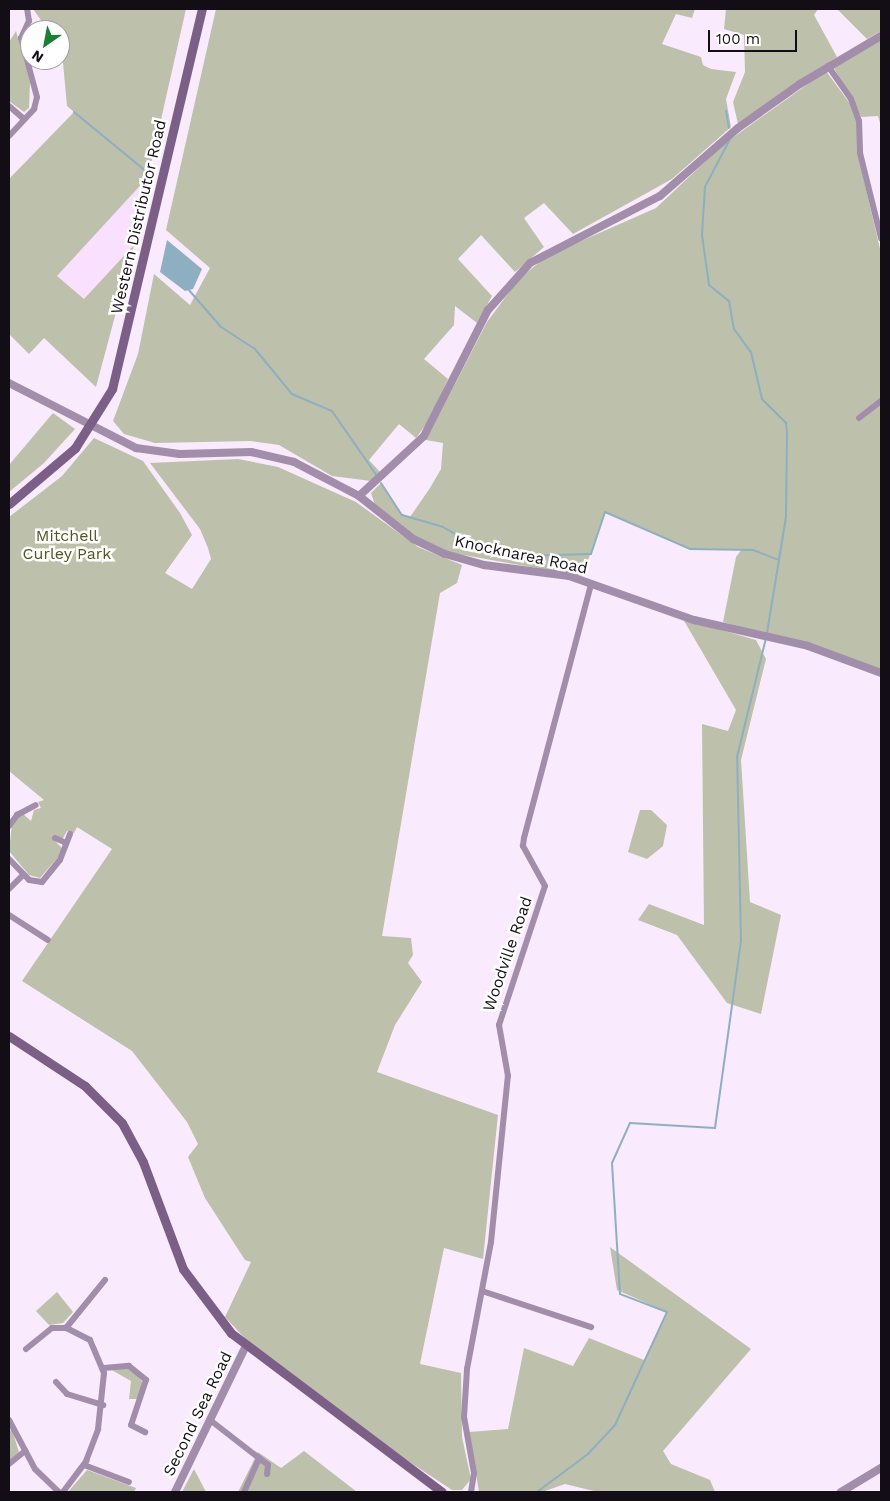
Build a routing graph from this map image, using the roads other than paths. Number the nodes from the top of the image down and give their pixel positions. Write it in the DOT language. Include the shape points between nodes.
graph roads {
  1 [pos="27,9"];
  2 [pos="202,9"];
  3 [pos="881,36"];
  4 [pos="828,66"];
  5 [pos="9,106"];
  6 [pos="24,119"];
  7 [pos="9,136"];
  8 [pos="881,238"];
  9 [pos="9,383"];
  10 [pos="881,402"];
  11 [pos="859,418"];
  12 [pos="91,427"];
  13 [pos="359,496"];
  14 [pos="9,504"];
  15 [pos="591,584"];
  16 [pos="881,673"];
  17 [pos="36,805"];
  18 [pos="28,809"];
  19 [pos="32,816"];
  20 [pos="9,826"];
  21 [pos="70,834"];
  22 [pos="56,838"];
  23 [pos="66,844"];
  24 [pos="9,859"];
  25 [pos="23,875"];
  26 [pos="9,889"];
  27 [pos="9,915"];
  28 [pos="39,934"];
  29 [pos="35,940"];
  30 [pos="48,940"];
  31 [pos="9,1036"];
  32 [pos="105,1280"];
  33 [pos="482,1291"];
  34 [pos="591,1326"];
  35 [pos="66,1328"];
  36 [pos="245,1348"];
  37 [pos="26,1349"];
  38 [pos="104,1368"];
  39 [pos="56,1382"];
  40 [pos="103,1404"];
  41 [pos="9,1420"];
  42 [pos="210,1420"];
  43 [pos="145,1432"];
  44 [pos="25,1451"];
  45 [pos="259,1458"];
  46 [pos="9,1464"];
  47 [pos="84,1465"];
  48 [pos="881,1468"];
  49 [pos="267,1474"];
  50 [pos="129,1482"];
  51 [pos="61,1492"];
  52 [pos="175,1492"];
  53 [pos="244,1492"];
  54 [pos="442,1492"];
  55 [pos="471,1492"];
  56 [pos="841,1492"];
  1 -- 6 [label="street" via="29,21 21,38 37,97"];
  2 -- 12 [label="main road, Western Distributor Road" via="119,368"];
  3 -- 4 [label="street"];
  4 -- 8 [label="street" via="858,115 860,153"];
  4 -- 13 [label="street" via="725,138 660,196 530,263 488,310 424,436"];
  5 -- 6 [label="street"];
  6 -- 7 [label="street"];
  9 -- 12 [label="street, Knocknarea Road"];
  10 -- 11 [label="street"];
  12 -- 13 [label="street, Knocknarea Road" via="156,452 242,451 278,456"];
  12 -- 14 [label="main road, Western Distributor Road" via="52,470"];
  13 -- 15 [label="street, Knocknarea Road" via="413,538 445,554"];
  15 -- 16 [label="street, Knocknarea Road" via="694,620 772,638"];
  15 -- 33 [label="street, Woodville Road" via="524,838 523,846 545,886 499,1025 508,1076"];
  17 -- 18 [label="street"];
  18 -- 19 [label="street"];
  18 -- 20 [label="street"];
  21 -- 23 [label="street"];
  22 -- 23 [label="street"];
  23 -- 25 [label="street" via="54,871 42,882"];
  24 -- 25 [label="street"];
  25 -- 26 [label="street"];
  27 -- 28 [label="street"];
  28 -- 29 [label="street"];
  28 -- 30 [label="street"];
  31 -- 36 [label="main road" via="111,1109 143,1162 183,1269"];
  32 -- 35 [label="street"];
  33 -- 34 [label="street"];
  33 -- 55 [label="street, Woodville Road" via="465,1401 474,1474"];
  35 -- 37 [label="street" via="52,1328"];
  35 -- 38 [label="street" via="90,1340"];
  36 -- 42 [label="street, Second Sea Road"];
  36 -- 54 [label="main road"];
  38 -- 40 [label="street"];
  38 -- 43 [label="street" via="129,1366 146,1380 131,1425"];
  39 -- 40 [label="street" via="68,1394"];
  40 -- 47 [label="street"];
  41 -- 44 [label="street" via="17,1429"];
  42 -- 45 [label="street"];
  42 -- 52 [label="street, Second Sea Road"];
  44 -- 46 [label="street"];
  44 -- 51 [label="street"];
  45 -- 49 [label="street" via="268,1465"];
  45 -- 53 [label="street"];
  47 -- 50 [label="street"];
  47 -- 51 [label="street"];
  48 -- 56 [label="street"];
}
